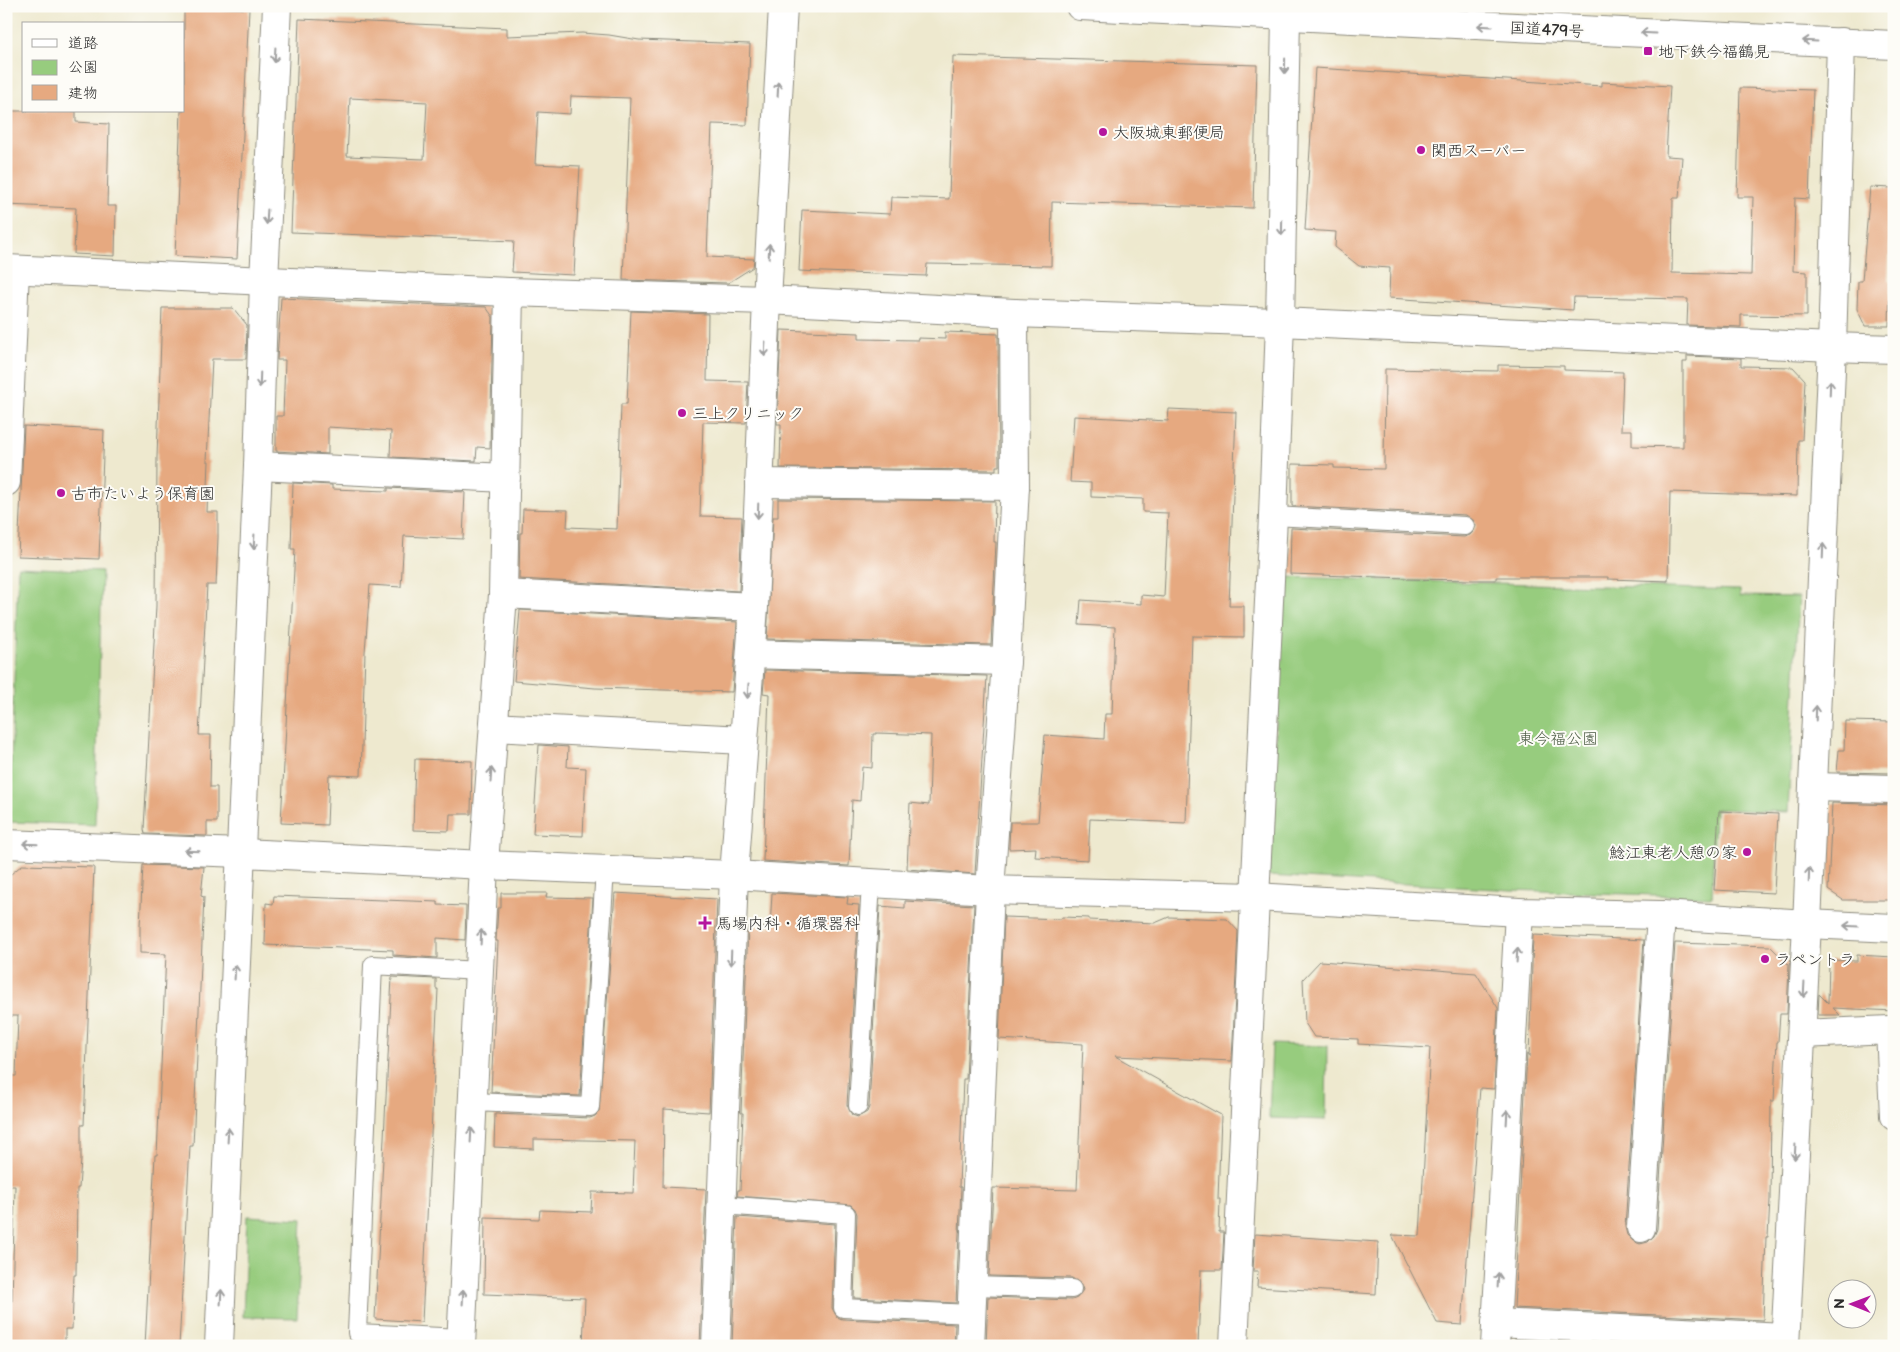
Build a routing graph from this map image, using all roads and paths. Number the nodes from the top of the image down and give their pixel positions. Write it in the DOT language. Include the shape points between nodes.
graph roads {
  1 [pos="277,6"];
  2 [pos="783,6"];
  3 [pos="1080,6"];
  4 [pos="1286,17"];
  5 [pos="1841,42"];
  6 [pos="1894,45"];
  7 [pos="10,269"];
  8 [pos="264,281"];
  9 [pos="509,292"];
  10 [pos="767,300"];
  11 [pos="1014,313"];
  12 [pos="1280,322"];
  13 [pos="1832,347"];
  14 [pos="1894,349"];
  15 [pos="258,466"];
  16 [pos="506,478"];
  17 [pos="6,482"];
  18 [pos="759,483"];
  19 [pos="1015,486"];
  20 [pos="1273,516"];
  21 [pos="1465,526"];
  22 [pos="503,594"];
  23 [pos="754,607"];
  24 [pos="751,654"];
  25 [pos="1006,661"];
  26 [pos="494,727"];
  27 [pos="744,740"];
  28 [pos="1813,787"];
  29 [pos="1894,789"];
  30 [pos="6,844"];
  31 [pos="241,853"];
  32 [pos="484,866"];
  33 [pos="605,869"];
  34 [pos="734,875"];
  35 [pos="871,884"];
  36 [pos="990,890"];
  37 [pos="1256,897"];
  38 [pos="1519,912"];
  39 [pos="1661,915"];
  40 [pos="1807,924"];
  41 [pos="1894,928"];
  42 [pos="479,971"];
  43 [pos="1802,1034"];
  44 [pos="472,1102"];
  45 [pos="858,1106"];
  46 [pos="1894,1116"];
  47 [pos="721,1206"];
  48 [pos="1641,1228"];
  49 [pos="973,1286"];
  50 [pos="1072,1289"];
  51 [pos="972,1314"];
  52 [pos="1495,1334"];
  53 [pos="1785,1341"];
  54 [pos="461,1342"];
  55 [pos="219,1346"];
  56 [pos="716,1346"];
  57 [pos="970,1346"];
  58 [pos="1234,1346"];
  1 -- 8 [label="main road, one-way"];
  10 -- 2 [label="main road, one-way"];
  3 -- 4 [label="main road, 国道479号"];
  5 -- 4 [label="main road, 国道479号, one-way"];
  4 -- 12 [label="main road, one-way"];
  5 -- 6 [label="main road, 国道479号"];
  5 -- 13 [label="main road"];
  7 -- 8 [label="main road"];
  7 -- 17 [label="main road"];
  8 -- 9 [label="main road"];
  8 -- 15 [label="main road, one-way"];
  9 -- 10 [label="main road"];
  9 -- 16 [label="main road"];
  10 -- 11 [label="main road"];
  10 -- 18 [label="main road, one-way"];
  11 -- 12 [label="main road"];
  11 -- 19 [label="main road"];
  12 -- 13 [label="main road"];
  12 -- 20 [label="main road"];
  13 -- 14 [label="main road"];
  28 -- 13 [label="main road, one-way"];
  15 -- 16 [label="main road"];
  15 -- 31 [label="main road, one-way"];
  16 -- 22 [label="main road"];
  18 -- 19 [label="main road"];
  18 -- 23 [label="main road, one-way"];
  19 -- 25 [label="main road"];
  20 -- 21 [label="lane"];
  20 -- 37 [label="main road"];
  22 -- 23 [label="main road"];
  22 -- 26 [label="main road"];
  23 -- 24 [label="main road"];
  24 -- 25 [label="main road"];
  24 -- 27 [label="main road, one-way"];
  25 -- 36 [label="main road"];
  26 -- 27 [label="main road"];
  32 -- 26 [label="main road, one-way"];
  27 -- 34 [label="main road"];
  28 -- 29 [label="main road"];
  40 -- 28 [label="main road, one-way"];
  31 -- 30 [label="main road, one-way"];
  31 -- 32 [label="main road"];
  55 -- 31 [label="main road, one-way"];
  32 -- 33 [label="main road"];
  42 -- 32 [label="main road, one-way"];
  33 -- 34 [label="main road"];
  33 -- 44 [label="lane" via="590,1107"];
  34 -- 35 [label="main road"];
  34 -- 47 [label="main road, one-way"];
  35 -- 36 [label="main road"];
  35 -- 45 [label="lane"];
  36 -- 37 [label="main road"];
  36 -- 49 [label="main road"];
  37 -- 38 [label="main road"];
  37 -- 58 [label="main road"];
  38 -- 39 [label="main road"];
  52 -- 38 [label="main road, one-way"];
  39 -- 40 [label="main road"];
  39 -- 48 [label="main road"];
  41 -- 40 [label="main road, one-way"];
  40 -- 43 [label="main road, one-way"];
  42 -- 44 [label="main road"];
  42 -- 54 [label="lane" via="374,966 373,975 357,1333"];
  43 -- 46 [label="main road" via="1890,1030"];
  43 -- 53 [label="main road, one-way"];
  54 -- 44 [label="main road, one-way"];
  47 -- 51 [label="lane" via="846,1214 843,1308"];
  47 -- 56 [label="main road"];
  49 -- 50 [label="lane"];
  49 -- 51 [label="main road"];
  51 -- 57 [label="main road"];
  52 -- 53 [label="main road"];
}
